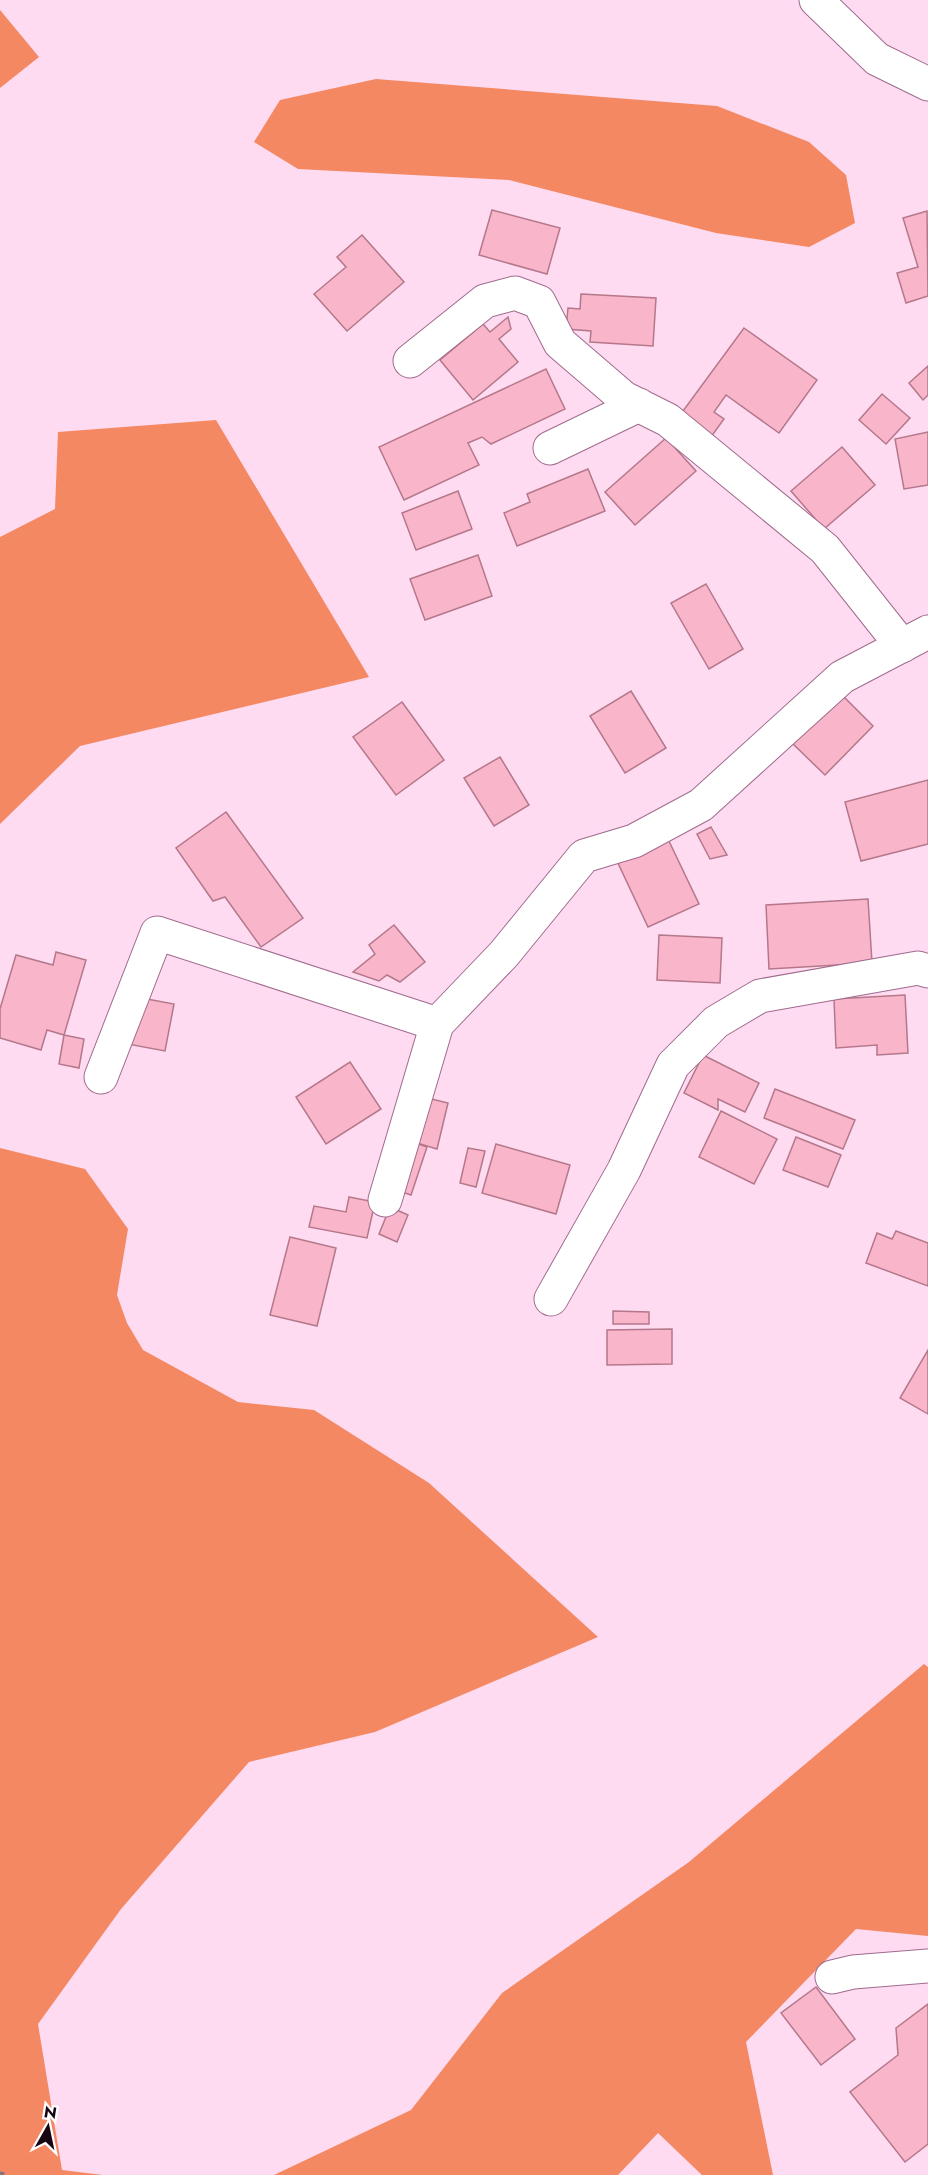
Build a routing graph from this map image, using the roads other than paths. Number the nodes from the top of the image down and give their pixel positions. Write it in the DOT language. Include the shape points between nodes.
graph roads {
  1 [pos="816,0"];
  2 [pos="928,84"];
  3 [pos="410,361"];
  4 [pos="639,405"];
  5 [pos="550,448"];
  6 [pos="915,639"];
  7 [pos="928,972"];
  8 [pos="437,1023"];
  9 [pos="101,1077"];
  10 [pos="385,1200"];
  11 [pos="551,1299"];
  12 [pos="928,1966"];
  13 [pos="832,1977"];
  1 -- 2 [label="street" via="877,59"];
  3 -- 4 [label="street" via="485,301 515,293 539,302 560,343 624,398"];
  4 -- 5 [label="street"];
  4 -- 6 [label="street" via="668,420 825,549"];
  6 -- 8 [label="street" via="842,677 701,805 634,841 584,855 504,954"];
  7 -- 11 [label="street" via="918,968 760,996 716,1022 673,1065 624,1170"];
  8 -- 9 [label="street" via="157,933"];
  8 -- 10 [label="street"];
  12 -- 13 [label="street"];
}
